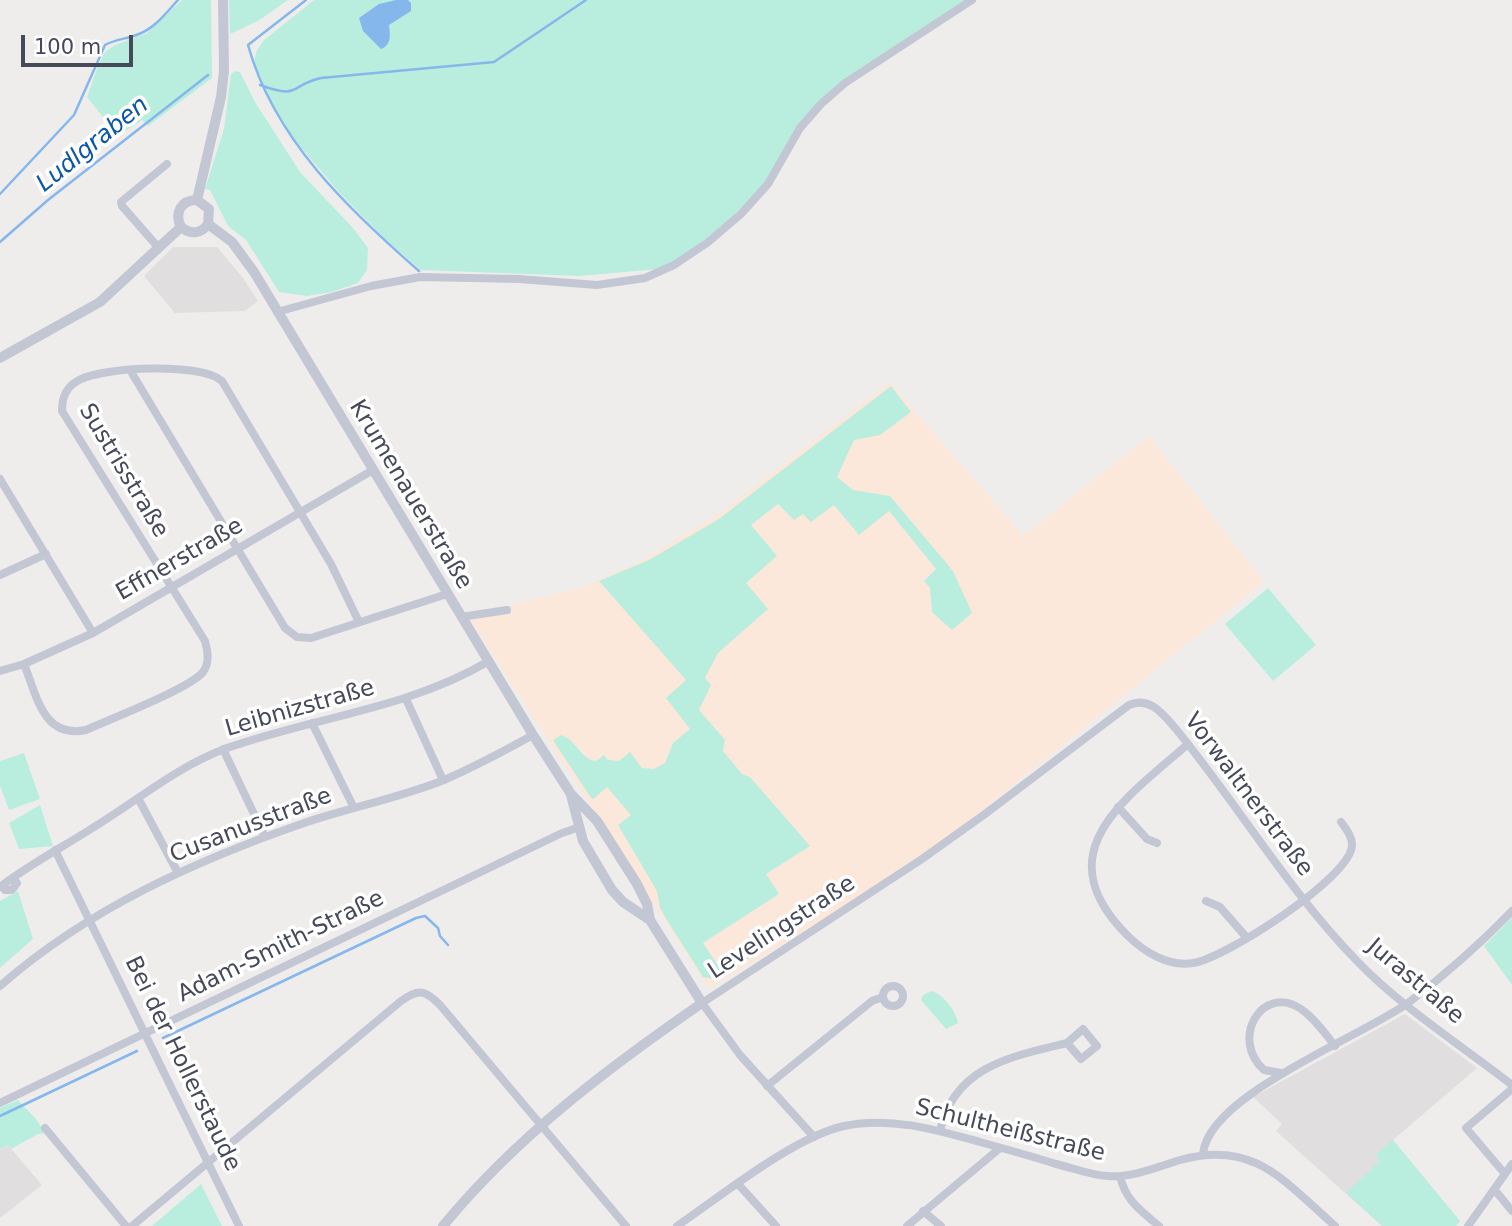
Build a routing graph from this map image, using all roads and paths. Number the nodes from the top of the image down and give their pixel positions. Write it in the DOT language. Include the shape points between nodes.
graph roads {
  1 [pos="223,0"];
  2 [pos="972,0"];
  3 [pos="167,164"];
  4 [pos="197,200"];
  5 [pos="208,224"];
  6 [pos="181,227"];
  7 [pos="158,247"];
  8 [pos="277,312"];
  9 [pos="0,358"];
  10 [pos="130,370"];
  11 [pos="373,470"];
  12 [pos="0,479"];
  13 [pos="300,512"];
  14 [pos="236,550"];
  15 [pos="46,554"];
  16 [pos="0,575"];
  17 [pos="171,588"];
  18 [pos="447,594"];
  19 [pos="507,610"];
  20 [pos="461,617"];
  21 [pos="359,622"];
  22 [pos="93,633"];
  23 [pos="489,661"];
  24 [pos="24,664"];
  25 [pos="0,671"];
  26 [pos="406,699"];
  27 [pos="1162,713"];
  28 [pos="312,723"];
  29 [pos="533,735"];
  30 [pos="1188,744"];
  31 [pos="223,749"];
  32 [pos="443,780"];
  33 [pos="571,794"];
  34 [pos="138,798"];
  35 [pos="1118,807"];
  36 [pos="354,808"];
  37 [pos="597,821"];
  38 [pos="1341,822"];
  39 [pos="580,827"];
  40 [pos="265,837"];
  41 [pos="1157,843"];
  42 [pos="55,850"];
  43 [pos="178,873"];
  44 [pos="1,886"];
  45 [pos="642,894"];
  46 [pos="1303,900"];
  47 [pos="1206,901"];
  48 [pos="628,905"];
  49 [pos="1512,911"];
  50 [pos="91,920"];
  51 [pos="650,920"];
  52 [pos="1247,939"];
  53 [pos="0,986"];
  54 [pos="883,997"];
  55 [pos="702,1003"];
  56 [pos="1407,1004"];
  57 [pos="146,1033"];
  58 [pos="1067,1043"];
  59 [pos="1335,1046"];
  60 [pos="1282,1073"];
  61 [pos="767,1086"];
  62 [pos="1512,1087"];
  63 [pos="0,1103"];
  64 [pos="541,1126"];
  65 [pos="45,1128"];
  66 [pos="940,1130"];
  67 [pos="814,1137"];
  68 [pos="1000,1148"];
  69 [pos="1203,1154"];
  70 [pos="208,1163"];
  71 [pos="1512,1164"];
  72 [pos="1505,1174"];
  73 [pos="1120,1176"];
  74 [pos="738,1184"];
  75 [pos="1494,1189"];
  76 [pos="923,1211"];
  77 [pos="1512,1212"];
  78 [pos="1147,1222"];
  79 [pos="126,1226"];
  80 [pos="132,1226"];
  81 [pos="239,1226"];
  82 [pos="443,1226"];
  83 [pos="626,1226"];
  84 [pos="677,1226"];
  85 [pos="776,1226"];
  86 [pos="908,1226"];
  87 [pos="941,1226"];
  88 [pos="1159,1226"];
  89 [pos="1335,1226"];
  90 [pos="1468,1226"];
  1 -- 4 [label="street" via="221,97"];
  2 -- 8 [label="street" via="845,83 800,128 768,184 741,214 707,243 655,274 597,285 421,277"];
  3 -- 7 [label="street" via="121,202"];
  4 -- 5 [label="street" via="209,209"];
  4 -- 6 [label="street" via="180,208"];
  5 -- 6 [label="street" via="193,233"];
  5 -- 8 [label="street, Krumenauerstraße" via="240,252"];
  6 -- 7 [label="street"];
  7 -- 9 [label="street" via="100,302"];
  8 -- 11 [label="street, Krumenauerstraße"];
  10 -- 13 [label="street, Sustrisstraße" via="169,368 217,376"];
  10 -- 14 [label="street"];
  10 -- 17 [label="street, Sustrisstraße" via="77,380 62,400 62,411"];
  11 -- 13 [label="street, Effnerstraße"];
  11 -- 18 [label="street, Krumenauerstraße"];
  12 -- 15 [label="street"];
  13 -- 14 [label="street, Effnerstraße"];
  13 -- 21 [label="street"];
  14 -- 17 [label="street, Effnerstraße"];
  14 -- 21 [label="street" via="291,634 311,638"];
  15 -- 16 [label="street"];
  15 -- 22 [label="street"];
  17 -- 22 [label="street, Effnerstraße"];
  17 -- 24 [label="street" via="208,650 204,671 182,686 73,733 51,724"];
  18 -- 20 [label="street, Krumenauerstraße"];
  18 -- 21 [label="street"];
  19 -- 20 [label="street"];
  20 -- 23 [label="street, Krumenauerstraße"];
  22 -- 24 [label="street, Effnerstraße"];
  23 -- 26 [label="street, Leibnizstraße"];
  23 -- 29 [label="street, Krumenauerstraße"];
  24 -- 25 [label="street, Effnerstraße"];
  26 -- 28 [label="street, Leibnizstraße"];
  26 -- 32 [label="street"];
  27 -- 30 [label="street, Vorwaltnerstraße"];
  27 -- 55 [label="street, Levelingstraße" via="1144,702 1129,705 932,852"];
  28 -- 31 [label="street, Leibnizstraße"];
  28 -- 36 [label="street"];
  29 -- 32 [label="street, Cusanusstraße"];
  29 -- 33 [label="street, Krumenauerstraße"];
  30 -- 35 [label="street"];
  30 -- 46 [label="street, Vorwaltnerstraße"];
  31 -- 34 [label="street, Leibnizstraße"];
  31 -- 40 [label="street"];
  32 -- 36 [label="street, Cusanusstraße"];
  33 -- 37 [label="street, Krumenauerstraße"];
  33 -- 39 [label="street, Krumenauerstraße"];
  34 -- 42 [label="street, Leibnizstraße"];
  34 -- 43 [label="street"];
  35 -- 41 [label="street" via="1139,832"];
  35 -- 52 [label="street" via="1100,831 1091,869 1096,894 1117,925 1143,949 1176,963 1207,960"];
  36 -- 40 [label="street, Cusanusstraße"];
  37 -- 39 [label="street"];
  37 -- 45 [label="street, Krumenauerstraße"];
  38 -- 46 [label="street" via="1352,846 1348,859"];
  39 -- 48 [label="street, Krumenauerstraße" via="583,841 607,881"];
  39 -- 57 [label="street, Adam-Smith-Straße"];
  40 -- 43 [label="street, Cusanusstraße"];
  42 -- 44 [label="street, Leibnizstraße" via="12,877 17,883 12,890"];
  42 -- 50 [label="street, Bei der Hollerstaude"];
  43 -- 50 [label="street, Cusanusstraße"];
  45 -- 48 [label="street"];
  45 -- 51 [label="street, Krumenauerstraße"];
  46 -- 52 [label="street"];
  46 -- 56 [label="street, Jurastraße" via="1358,962"];
  47 -- 52 [label="street" via="1220,907"];
  48 -- 51 [label="street, Krumenauerstraße"];
  49 -- 56 [label="street"];
  50 -- 53 [label="street, Cusanusstraße"];
  50 -- 57 [label="street, Bei der Hollerstaude"];
  51 -- 55 [label="street, Krumenauerstraße"];
  54 -- 61 [label="street" via="872,1001"];
  55 -- 61 [label="street"];
  55 -- 64 [label="street, Levelingstraße" via="615,1063"];
  56 -- 59 [label="street"];
  56 -- 62 [label="street, Jurastraße"];
  57 -- 63 [label="street, Adam-Smith-Straße"];
  57 -- 70 [label="street, Bei der Hollerstaude"];
  58 -- 66 [label="street" via="1014,1056 980,1072 953,1099"];
  59 -- 60 [label="street"];
  59 -- 60 [label="street" via="1308,1014 1294,1005 1278,1003 1263,1008 1250,1025 1251,1053 1264,1070"];
  60 -- 69 [label="street" via="1214,1126 1204,1141"];
  61 -- 67 [label="street"];
  62 -- 72 [label="street" via="1466,1128"];
  64 -- 70 [label="street" via="440,1005 421,991 401,1001"];
  64 -- 82 [label="street, Levelingstraße"];
  64 -- 83 [label="street"];
  65 -- 79 [label="street"];
  66 -- 67 [label="street, Schultheißstraße" via="869,1123"];
  66 -- 68 [label="street, Schultheißstraße"];
  67 -- 74 [label="street, Schultheißstraße"];
  68 -- 73 [label="street, Schultheißstraße" via="1093,1174"];
  68 -- 76 [label="street"];
  69 -- 73 [label="street, Schultheißstraße"];
  69 -- 89 [label="street, Schultheißstraße" via="1229,1154 1260,1164"];
  70 -- 80 [label="street"];
  70 -- 81 [label="street, Bei der Hollerstaude"];
  71 -- 72 [label="street"];
  72 -- 75 [label="street"];
  73 -- 78 [label="street" via="1126,1196"];
  74 -- 84 [label="street, Schultheißstraße"];
  74 -- 85 [label="street"];
  75 -- 77 [label="street"];
  75 -- 90 [label="street"];
  76 -- 86 [label="street"];
  76 -- 87 [label="street"];
  78 -- 88 [label="street"];
}
